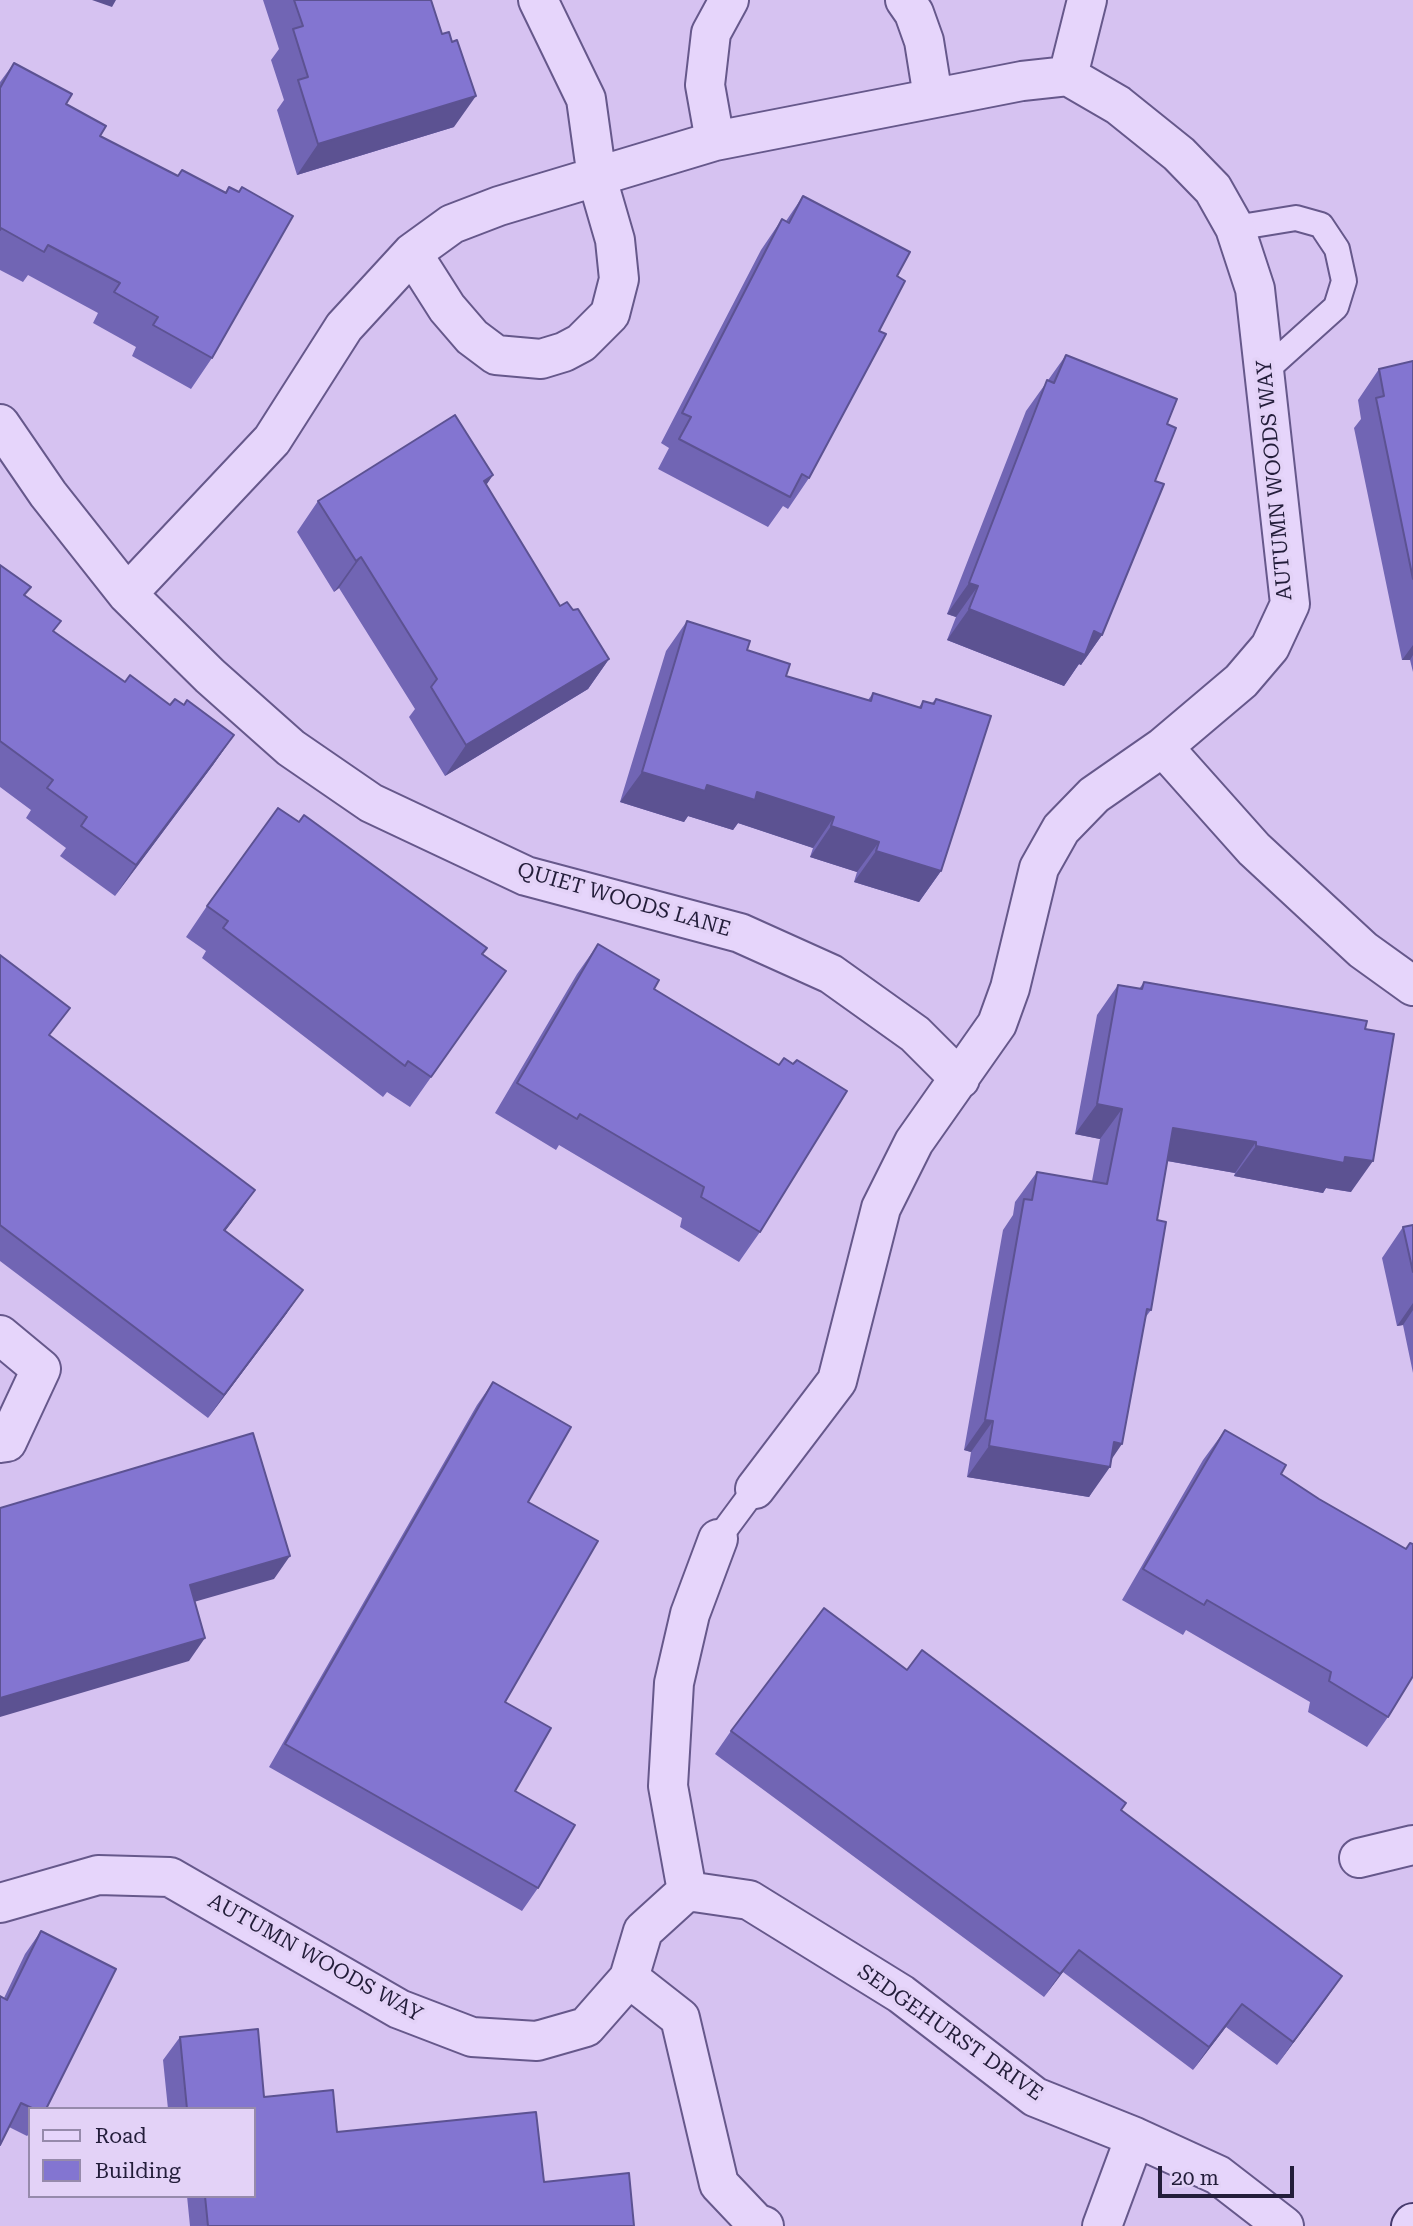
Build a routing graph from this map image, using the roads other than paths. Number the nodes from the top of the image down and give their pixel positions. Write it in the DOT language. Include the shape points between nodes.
graph roads {
  1 [pos="538,0"];
  2 [pos="729,0"];
  3 [pos="905,0"];
  4 [pos="1087,0"];
  5 [pos="1068,76"];
  6 [pos="933,97"];
  7 [pos="716,141"];
  8 [pos="597,178"];
  9 [pos="1235,228"];
  10 [pos="411,253"];
  11 [pos="1266,370"];
  12 [pos="2,431"];
  13 [pos="127,594"];
  14 [pos="1163,747"];
  15 [pos="1413,986"];
  16 [pos="960,1079"];
  17 [pos="0,1335"];
  18 [pos="0,1443"];
  19 [pos="755,1489"];
  20 [pos="718,1539"];
  21 [pos="1413,1845"];
  22 [pos="1359,1858"];
  23 [pos="687,1891"];
  24 [pos="0,1903"];
  25 [pos="629,1978"];
  26 [pos="1135,2137"];
  27 [pos="764,2226"];
  28 [pos="1102,2226"];
  29 [pos="1284,2226"];
  1 -- 8 [label="street" via="586,99"];
  2 -- 7 [label="street" via="711,33 705,85"];
  3 -- 6 [label="street" via="924,41"];
  4 -- 5 [label="street"];
  5 -- 6 [label="street"];
  5 -- 9 [label="street, AUTUMN WOODS WAY" via="1118,104 1179,153 1213,190"];
  6 -- 7 [label="street"];
  7 -- 8 [label="street"];
  8 -- 10 [label="street" via="452,224"];
  8 -- 10 [label="street" via="615,240 619,279 610,314 581,343 564,352 541,359 496,355 472,337 447,308"];
  9 -- 11 [label="street, AUTUMN WOODS WAY" via="1255,289"];
  9 -- 11 [label="lane" via="1296,218 1321,225 1337,249 1342,271 1344,281 1336,307"];
  10 -- 13 [label="street" via="344,327 272,440"];
  11 -- 14 [label="street, AUTUMN WOODS WAY" via="1290,604 1270,647 1241,681"];
  12 -- 13 [label="street, QUIET WOODS LANE"];
  13 -- 16 [label="street, QUIET WOODS LANE" via="291,748 371,803 526,876 740,933 831,974 915,1034"];
  14 -- 15 [label="street" via="1254,849 1363,950"];
  14 -- 16 [label="street, AUTUMN WOODS WAY" via="1094,795 1061,829 1039,868 998,1024"];
  16 -- 19 [label="street, AUTUMN WOODS WAY" via="914,1142 881,1208 837,1381"];
  17 -- 18 [label="street" via="41,1369 7,1442"];
  19 -- 20 [label="lane, AUTUMN WOODS WAY"];
  20 -- 23 [label="street, AUTUMN WOODS WAY" via="690,1614 674,1682 668,1786"];
  21 -- 22 [label="street"];
  23 -- 25 [label="street, AUTUMN WOODS WAY" via="643,1931"];
  23 -- 26 [label="street, SEDGEHURST DRIVE" via="749,1900 901,1994 1035,2097"];
  24 -- 25 [label="street, AUTUMN WOODS WAY" via="98,1875 170,1877 399,2009 472,2037 537,2041 586,2027"];
  25 -- 27 [label="street" via="680,2018 719,2184"];
  26 -- 28 [label="street"];
  26 -- 29 [label="street, SEDGEHURST DRIVE" via="1218,2175"];
}
